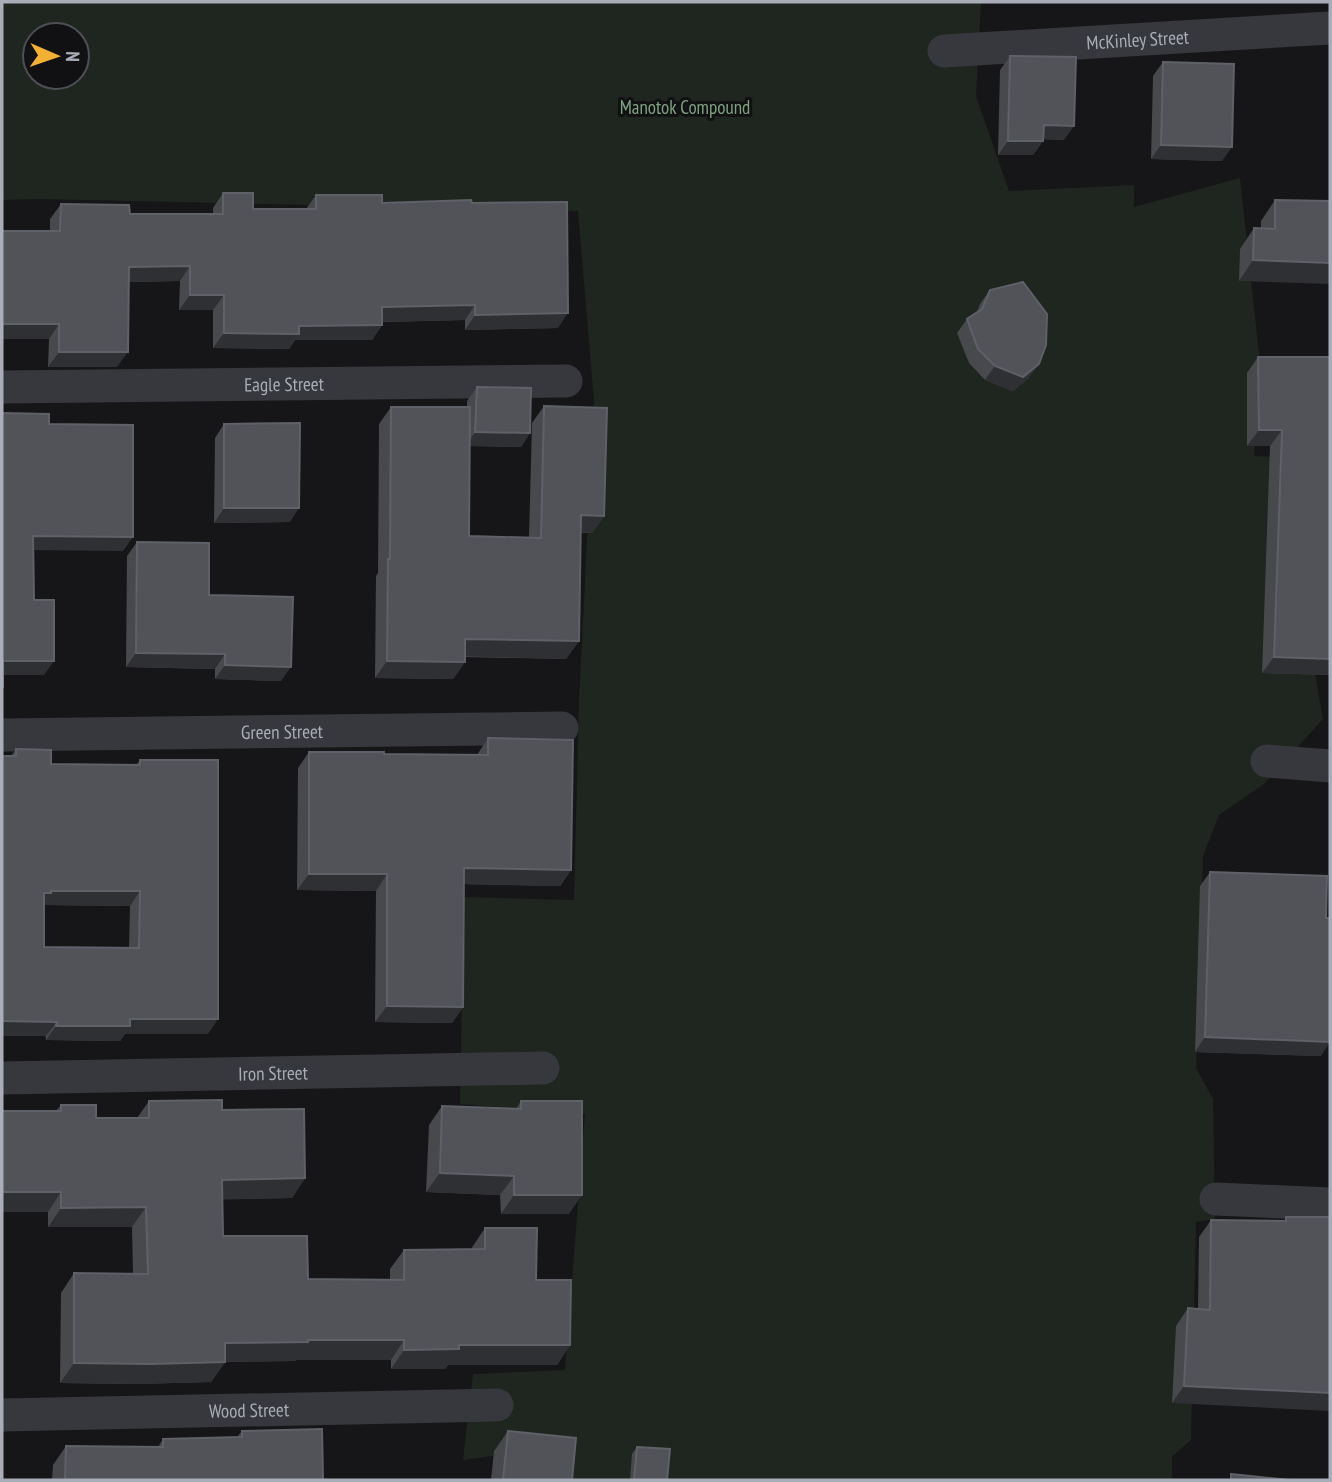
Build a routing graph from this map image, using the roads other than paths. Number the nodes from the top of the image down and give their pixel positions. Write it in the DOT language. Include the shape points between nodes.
graph roads {
  1 [pos="1330,28"];
  2 [pos="944,51"];
  3 [pos="566,381"];
  4 [pos="2,387"];
  5 [pos="562,728"];
  6 [pos="2,735"];
  7 [pos="1267,761"];
  8 [pos="1330,766"];
  9 [pos="543,1068"];
  10 [pos="2,1079"];
  11 [pos="1216,1199"];
  12 [pos="1330,1204"];
  13 [pos="497,1405"];
  14 [pos="2,1415"];
  1 -- 2 [label="street, McKinley Street"];
  3 -- 4 [label="street, Eagle Street"];
  5 -- 6 [label="street, Green Street"];
  7 -- 8 [label="street"];
  9 -- 10 [label="street, Iron Street"];
  11 -- 12 [label="street"];
  13 -- 14 [label="street, Wood Street"];
}
